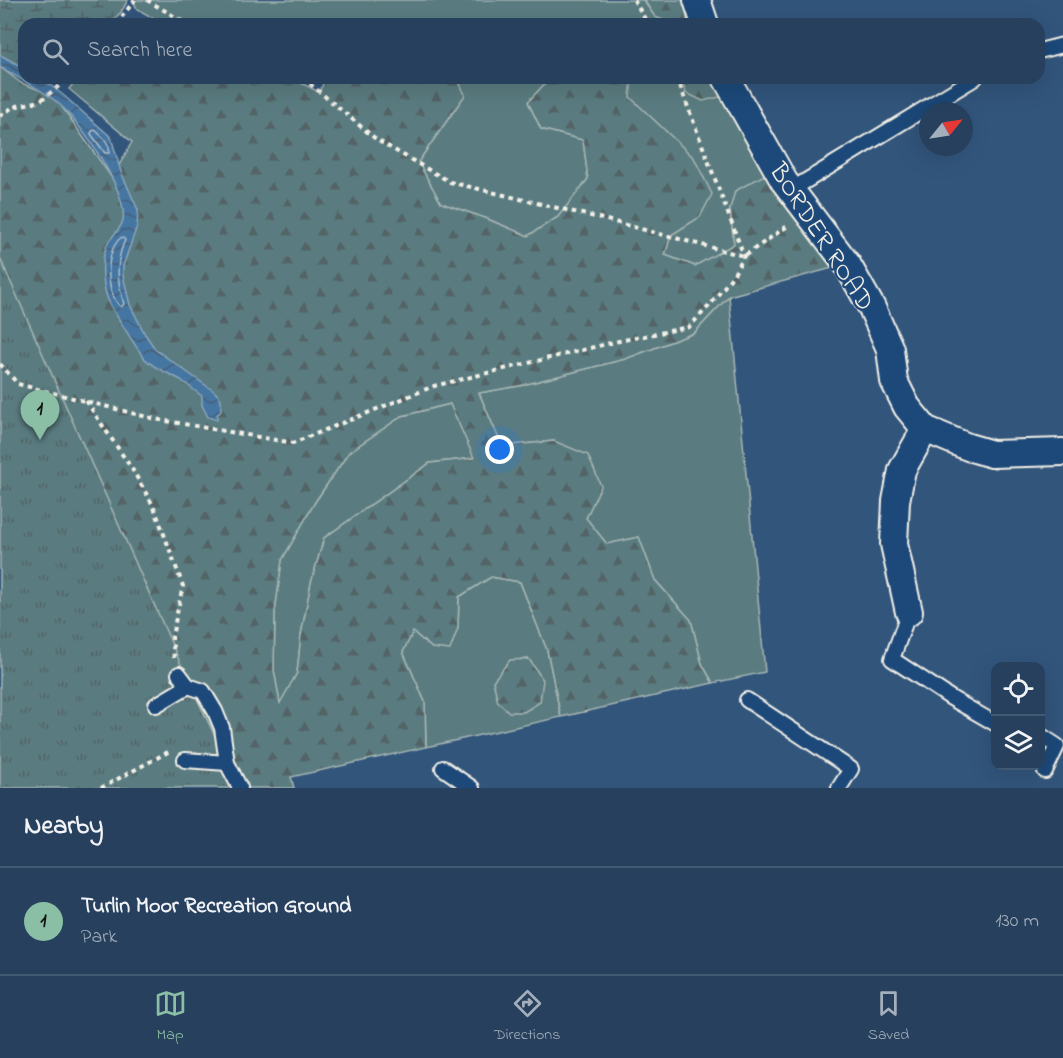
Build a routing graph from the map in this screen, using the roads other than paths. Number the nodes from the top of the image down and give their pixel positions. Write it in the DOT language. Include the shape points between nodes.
graph roads {
  1 [pos="697,0"];
  2 [pos="703,18"];
  3 [pos="1063,45"];
  4 [pos="1045,50"];
  5 [pos="729,84"];
  6 [pos="965,84"];
  7 [pos="791,190"];
  8 [pos="925,429"];
  9 [pos="1063,452"];
  10 [pos="909,612"];
  11 [pos="179,674"];
  12 [pos="188,686"];
  13 [pos="747,700"];
  14 [pos="156,705"];
  15 [pos="991,721"];
  16 [pos="1045,738"];
  17 [pos="184,760"];
  18 [pos="227,763"];
  19 [pos="443,768"];
  20 [pos="1045,771"];
  21 [pos="240,788"];
  22 [pos="472,788"];
  23 [pos="839,788"];
  1 -- 2 [label="street"];
  3 -- 4 [label="lane"];
  5 -- 7 [label="street, BORDER ROAD"];
  6 -- 7 [label="lane"];
  7 -- 8 [label="street, BORDER ROAD" via="846,264 872,308 890,349 894,381 907,407"];
  8 -- 9 [label="street, BORDER ROAD" via="992,454"];
  8 -- 10 [label="street" via="902,470 896,501 894,544"];
  10 -- 15 [label="lane" via="892,658"];
  11 -- 12 [label="lane"];
  12 -- 14 [label="lane"];
  12 -- 18 [label="lane" via="203,691 215,711"];
  13 -- 23 [label="lane" via="851,769"];
  16 -- 20 [label="lane" via="1057,746"];
  17 -- 18 [label="lane"];
  18 -- 21 [label="lane"];
  19 -- 22 [label="lane"];
}
